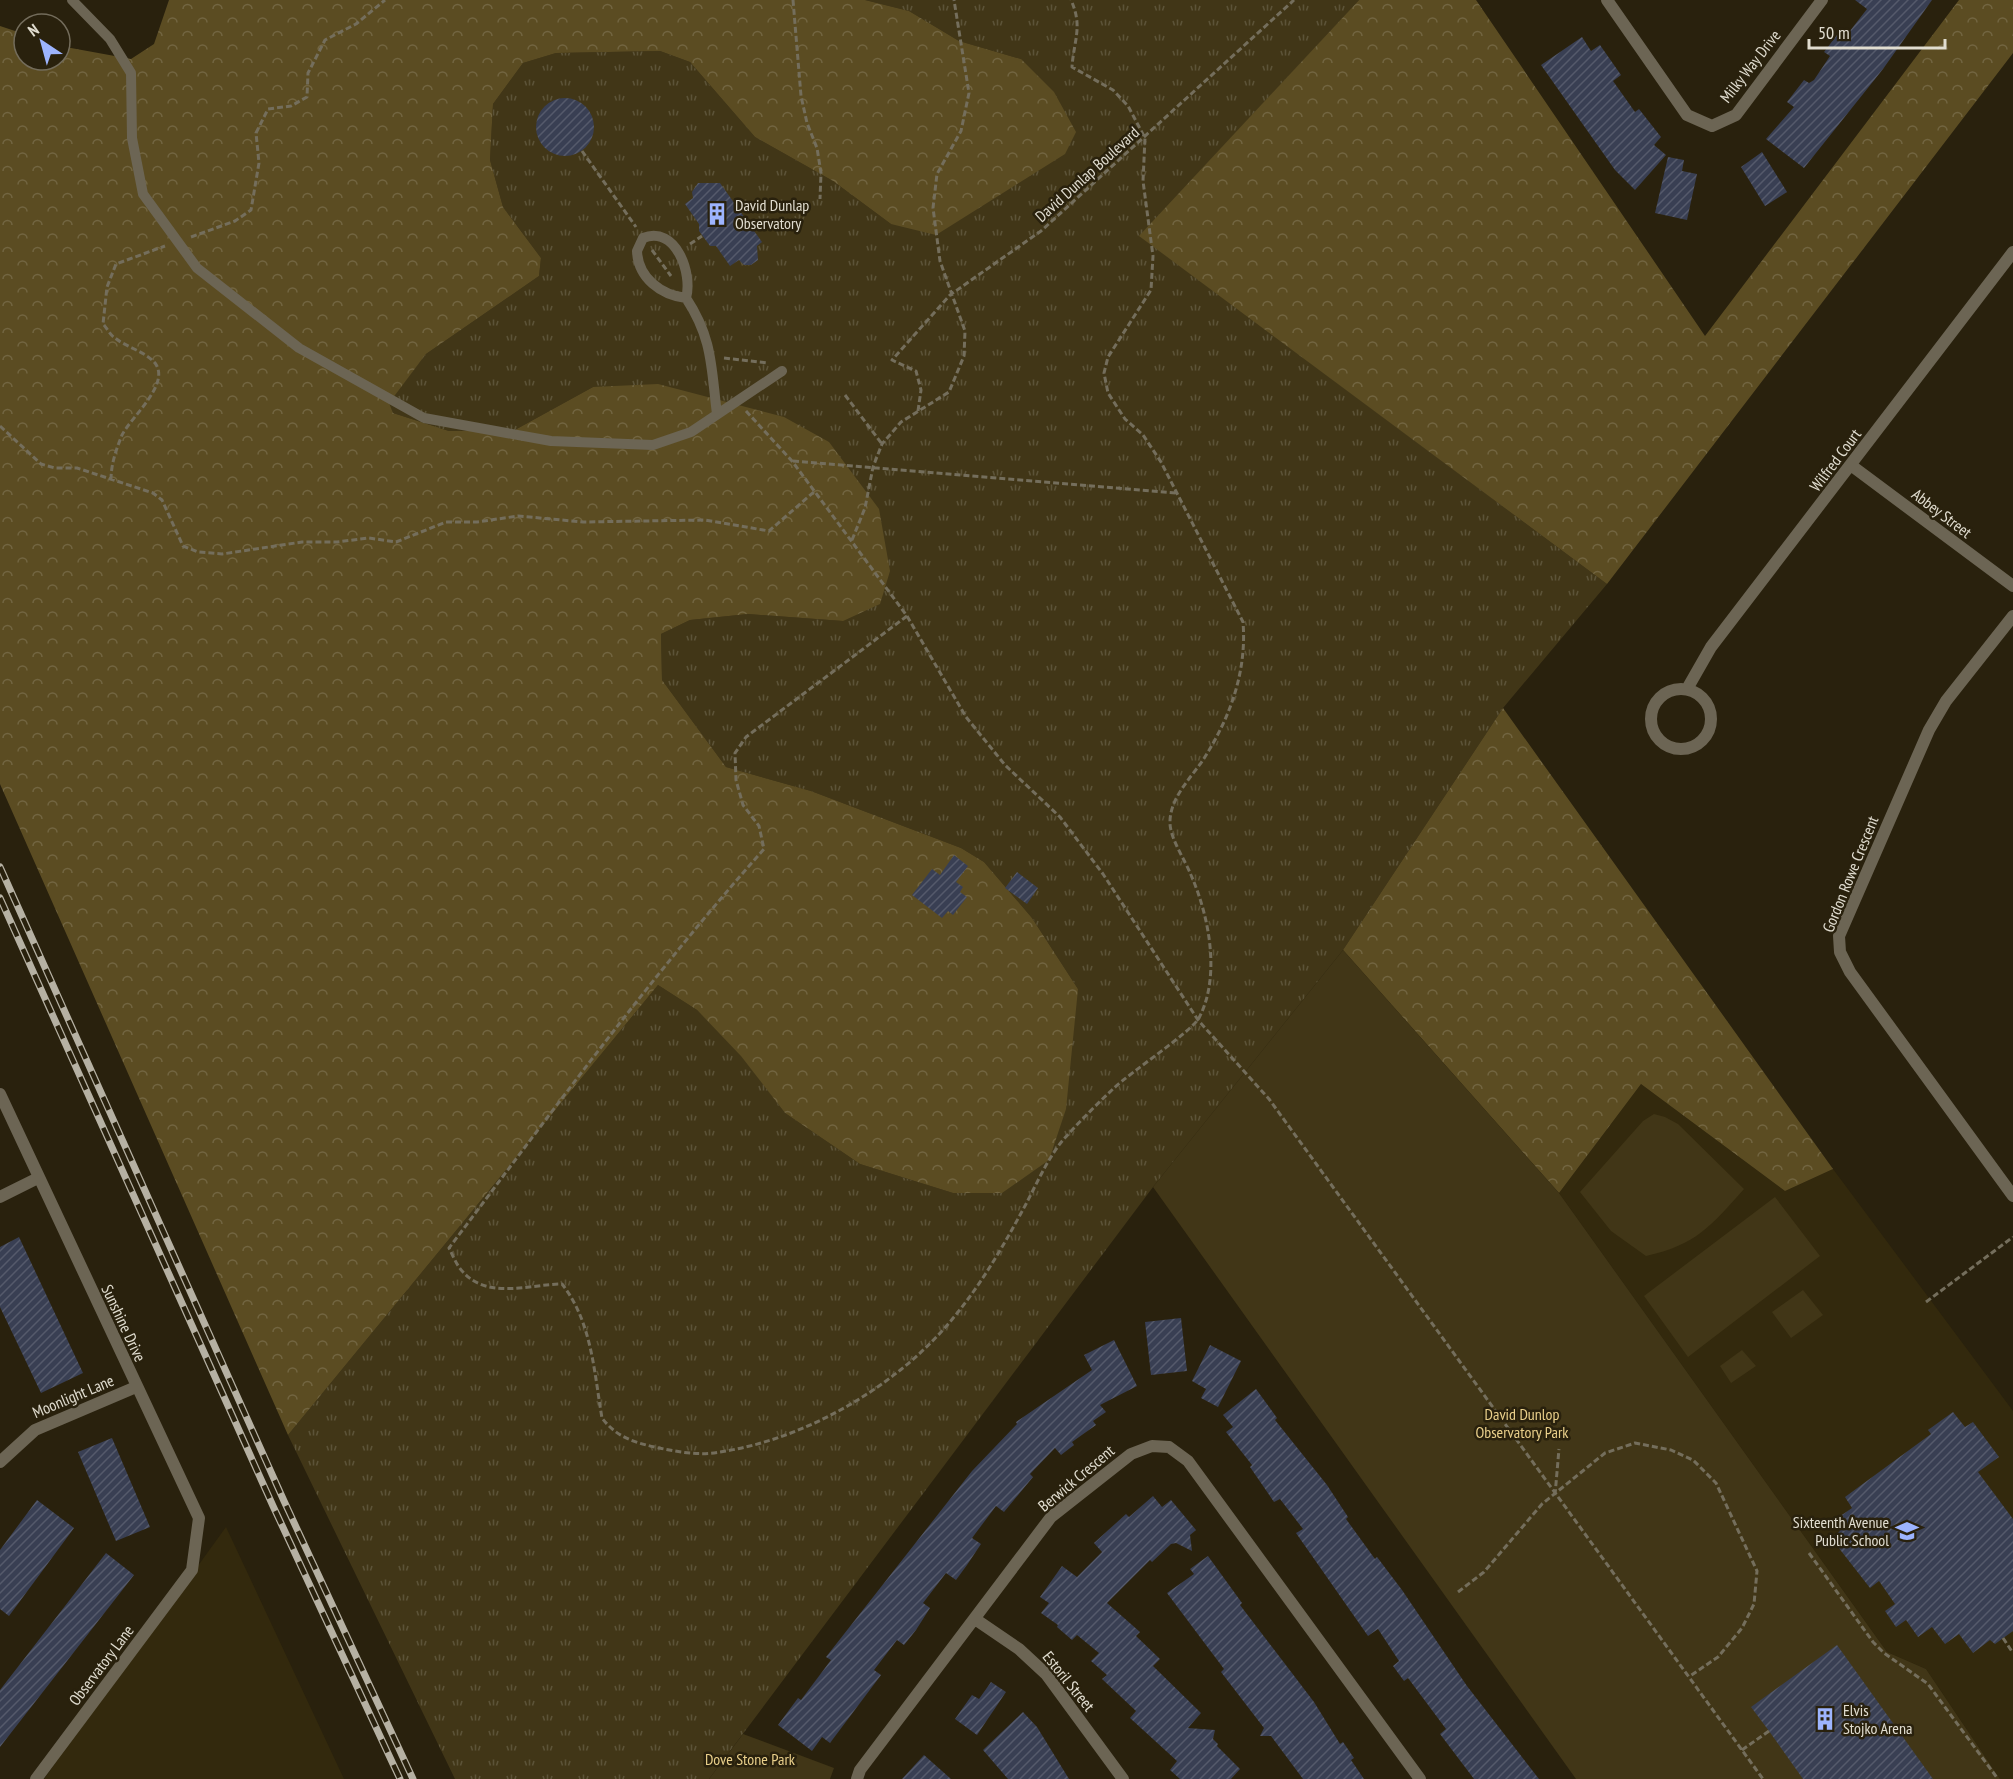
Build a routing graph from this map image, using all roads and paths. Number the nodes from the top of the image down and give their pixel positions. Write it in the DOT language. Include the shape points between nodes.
graph roads {
  1 [pos="72,0"];
  2 [pos="385,0"];
  3 [pos="793,0"];
  4 [pos="954,0"];
  5 [pos="1071,0"];
  6 [pos="1294,0"];
  7 [pos="1607,0"];
  8 [pos="1822,0"];
  9 [pos="1145,138"];
  10 [pos="582,151"];
  11 [pos="820,199"];
  12 [pos="702,236"];
  13 [pos="643,238"];
  14 [pos="178,242"];
  15 [pos="687,247"];
  16 [pos="2013,252"];
  17 [pos="675,283"];
  18 [pos="950,295"];
  19 [pos="686,298"];
  20 [pos="710,357"];
  21 [pos="770,364"];
  22 [pos="782,371"];
  23 [pos="845,395"];
  24 [pos="736,401"];
  25 [pos="918,411"];
  26 [pos="717,414"];
  27 [pos="0,426"];
  28 [pos="882,444"];
  29 [pos="792,461"];
  30 [pos="1852,466"];
  31 [pos="873,467"];
  32 [pos="111,480"];
  33 [pos="815,491"];
  34 [pos="1177,492"];
  35 [pos="852,540"];
  36 [pos="2013,586"];
  37 [pos="907,616"];
  38 [pos="2013,616"];
  39 [pos="1687,690"];
  40 [pos="1198,1020"];
  41 [pos="0,1094"];
  42 [pos="38,1178"];
  43 [pos="2013,1196"];
  44 [pos="0,1197"];
  45 [pos="2013,1238"];
  46 [pos="1926,1302"];
  47 [pos="136,1387"];
  48 [pos="1559,1449"];
  49 [pos="0,1462"];
  50 [pos="1555,1495"];
  51 [pos="1809,1553"];
  52 [pos="192,1570"];
  53 [pos="1458,1592"];
  54 [pos="975,1619"];
  55 [pos="2003,1638"];
  56 [pos="2013,1653"];
  57 [pos="1690,1676"];
  58 [pos="1769,1731"];
  59 [pos="1742,1750"];
  60 [pos="36,1779"];
  61 [pos="857,1779"];
  62 [pos="1123,1779"];
  63 [pos="1420,1779"];
  64 [pos="1763,1779"];
  65 [pos="1998,1779"];
  1 -- 14 [label="lane" via="111,39 131,73 132,138 143,194"];
  2 -- 14 [label="path" via="356,24 325,40 308,73 307,97 291,106 268,109 256,133 259,163 251,210 235,221"];
  3 -- 11 [label="path" via="801,96 817,148"];
  4 -- 18 [label="path" via="969,93 962,130 937,174 933,208 940,261"];
  5 -- 9 [label="path" via="1078,15 1079,32 1072,67 1113,90 1128,106"];
  6 -- 9 [label="path, David Dunlap Boulevard"];
  7 -- 8 [label="street, Milky Way Drive" via="1687,115 1712,126 1736,115"];
  9 -- 18 [label="path, David Dunlap Boulevard" via="1041,231"];
  9 -- 34 [label="path" via="1143,181 1153,256 1151,290 1108,357 1104,373 1108,393 1125,419 1143,435"];
  10 -- 13 [label="path"];
  12 -- 15 [label="path"];
  13 -- 17 [label="path"];
  13 -- 19 [label="lane" via="637,251 641,269 664,293"];
  13 -- 19 [label="lane" via="657,235 678,252 688,275"];
  14 -- 26 [label="lane" via="197,268 298,348 424,418 551,441 653,445 691,432"];
  14 -- 32 [label="path" via="116,264 107,287 103,324 114,337 154,362 158,381 123,434 111,465"];
  16 -- 30 [label="street, Wilfred Court"];
  18 -- 25 [label="path" via="965,331 964,356 950,392"];
  18 -- 25 [label="path, David Dunlap Boulevard" via="892,360 916,371 921,390"];
  19 -- 20 [label="lane" via="708,340"];
  20 -- 21 [label="path"];
  20 -- 26 [label="lane"];
  22 -- 24 [label="lane"];
  23 -- 28 [label="path"];
  24 -- 26 [label="lane"];
  24 -- 29 [label="path"];
  25 -- 28 [label="path" via="901,422"];
  27 -- 32 [label="path" via="41,464 77,468"];
  28 -- 31 [label="path"];
  29 -- 31 [label="path"];
  29 -- 33 [label="path"];
  30 -- 36 [label="street, Abbey Street"];
  30 -- 39 [label="street, Wilfred Court" via="1712,647"];
  31 -- 34 [label="path"];
  31 -- 35 [label="path" via="865,508"];
  32 -- 33 [label="path" via="153,493 162,500 183,546 222,554 302,542 369,538 396,542 446,522 518,516 583,522 705,520 768,531"];
  33 -- 35 [label="path"];
  34 -- 40 [label="path" via="1234,600 1245,639 1237,694 1203,759 1180,791 1170,825 1192,878 1211,953 1208,990"];
  35 -- 37 [label="path"];
  37 -- 40 [label="path" via="966,717 1005,765 1060,817 1103,874"];
  37 -- 40 [label="path" via="746,737 735,753 736,780 743,805 759,826 764,849 724,891 653,980 449,1248 464,1274 489,1287 517,1291 562,1284 585,1323 602,1418 610,1429 630,1442 684,1453 718,1453 753,1445 830,1414 877,1387 917,1355 953,1318 988,1271 1061,1142 1114,1088"];
  38 -- 43 [label="street, Gordon Rowe Crescent" via="1946,701 1929,730 1839,936 1840,952 1850,972"];
  39 -- 39 [label="street" via="1666,693 1653,709 1652,730 1665,746 1675,750 1702,742 1712,725 1704,699"];
  40 -- 50 [label="path" via="1269,1099"];
  41 -- 42 [label="street, Sunshine Drive"];
  42 -- 44 [label="street"];
  42 -- 47 [label="street, Sunshine Drive"];
  45 -- 46 [label="path"];
  47 -- 49 [label="street, Moonlight Lane" via="35,1430"];
  47 -- 52 [label="street, Sunshine Drive" via="199,1518"];
  48 -- 50 [label="path"];
  50 -- 53 [label="path" via="1542,1504 1484,1572"];
  50 -- 57 [label="path"];
  50 -- 57 [label="path" via="1605,1453 1635,1443 1671,1450 1693,1460 1716,1483 1757,1572 1754,1604 1732,1643"];
  51 -- 65 [label="path" via="1873,1642 1928,1684"];
  52 -- 60 [label="street, Observatory Lane"];
  54 -- 61 [label="street, Berwick Crescent"];
  54 -- 62 [label="street, Estoril Street" via="1019,1649 1046,1674"];
  54 -- 63 [label="street, Berwick Crescent" via="1051,1517 1131,1454 1152,1446 1169,1447 1188,1461"];
  55 -- 56 [label="path"];
  57 -- 59 [label="path"];
  58 -- 59 [label="path"];
  59 -- 64 [label="path"];
}
